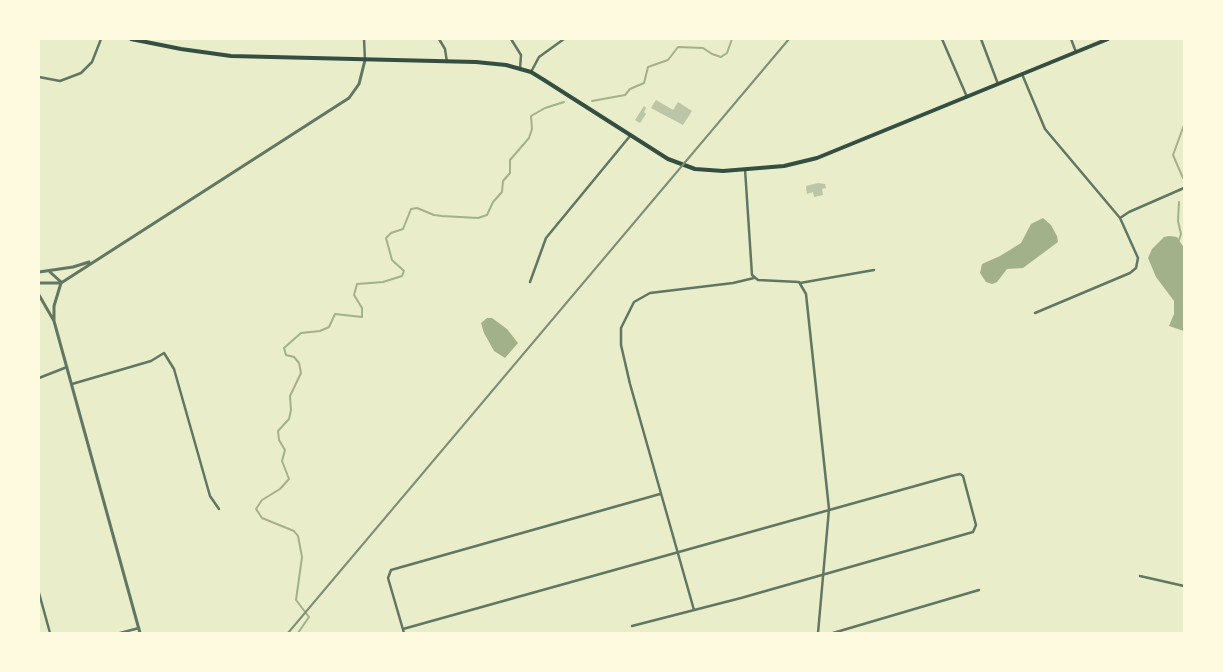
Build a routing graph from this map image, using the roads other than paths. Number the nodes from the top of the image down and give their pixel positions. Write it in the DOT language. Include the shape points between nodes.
graph roads {
  1 [pos="101,39"];
  2 [pos="131,39"];
  3 [pos="364,39"];
  4 [pos="439,39"];
  5 [pos="511,39"];
  6 [pos="564,39"];
  7 [pos="942,39"];
  8 [pos="981,39"];
  9 [pos="1070,39"];
  10 [pos="1108,39"];
  11 [pos="1076,52"];
  12 [pos="365,60"];
  13 [pos="446,62"];
  14 [pos="520,68"];
  15 [pos="531,72"];
  16 [pos="1022,74"];
  17 [pos="39,77"];
  18 [pos="998,84"];
  19 [pos="967,97"];
  20 [pos="630,136"];
  21 [pos="745,169"];
  22 [pos="1184,188"];
  23 [pos="1120,218"];
  24 [pos="94,260"];
  25 [pos="874,270"];
  26 [pos="50,272"];
  27 [pos="40,273"];
  28 [pos="754,278"];
  29 [pos="530,282"];
  30 [pos="39,283"];
  31 [pos="61,283"];
  32 [pos="800,283"];
  33 [pos="39,295"];
  34 [pos="1035,313"];
  35 [pos="54,321"];
  36 [pos="67,367"];
  37 [pos="39,378"];
  38 [pos="72,384"];
  39 [pos="660,494"];
  40 [pos="220,509"];
  41 [pos="829,510"];
  42 [pos="676,552"];
  43 [pos="823,574"];
  44 [pos="1140,576"];
  45 [pos="1184,586"];
  46 [pos="979,590"];
  47 [pos="39,592"];
  48 [pos="694,610"];
  49 [pos="632,626"];
  50 [pos="139,628"];
  51 [pos="403,629"];
  52 [pos="50,633"];
  53 [pos="120,633"];
  54 [pos="140,633"];
  55 [pos="404,633"];
  56 [pos="818,633"];
  57 [pos="833,633"];
  1 -- 17 [label="street" via="92,62 81,73 60,81"];
  2 -- 12 [label="main road" via="231,56"];
  3 -- 12 [label="street"];
  4 -- 13 [label="street" via="445,49"];
  5 -- 14 [label="street" via="521,55"];
  6 -- 15 [label="street" via="539,57"];
  7 -- 19 [label="street"];
  8 -- 18 [label="street"];
  9 -- 11 [label="street"];
  10 -- 11 [label="main road"];
  11 -- 16 [label="main road"];
  12 -- 13 [label="main road"];
  12 -- 24 [label="street" via="359,84 349,98"];
  13 -- 14 [label="main road"];
  14 -- 15 [label="main road"];
  15 -- 20 [label="main road"];
  16 -- 18 [label="main road"];
  16 -- 23 [label="street" via="1045,129"];
  18 -- 19 [label="main road"];
  19 -- 21 [label="main road" via="817,158 789,165"];
  20 -- 21 [label="main road" via="688,167 718,171"];
  20 -- 29 [label="street" via="546,238"];
  21 -- 28 [label="street"];
  22 -- 23 [label="street"];
  23 -- 34 [label="street" via="1137,256 1135,269"];
  24 -- 26 [label="street"];
  24 -- 31 [label="street"];
  25 -- 32 [label="street"];
  26 -- 27 [label="street"];
  26 -- 31 [label="street"];
  28 -- 32 [label="street"];
  28 -- 39 [label="street" via="650,293 637,299 626,314 621,328 621,345"];
  30 -- 31 [label="street"];
  31 -- 35 [label="street" via="54,306"];
  32 -- 41 [label="street" via="806,297"];
  33 -- 35 [label="street"];
  35 -- 36 [label="street"];
  36 -- 37 [label="street"];
  36 -- 38 [label="street"];
  38 -- 40 [label="street" via="152,361 164,352 174,369 210,496"];
  38 -- 50 [label="street"];
  39 -- 42 [label="street"];
  39 -- 51 [label="street" via="388,572"];
  41 -- 42 [label="street"];
  41 -- 43 [label="street"];
  41 -- 43 [label="street" via="960,474 975,530"];
  42 -- 48 [label="street"];
  42 -- 51 [label="street"];
  43 -- 48 [label="street"];
  43 -- 56 [label="street"];
  44 -- 45 [label="street"];
  46 -- 57 [label="street"];
  47 -- 52 [label="street"];
  48 -- 49 [label="street"];
  50 -- 53 [label="street"];
  50 -- 54 [label="street"];
  51 -- 55 [label="street"];
}
